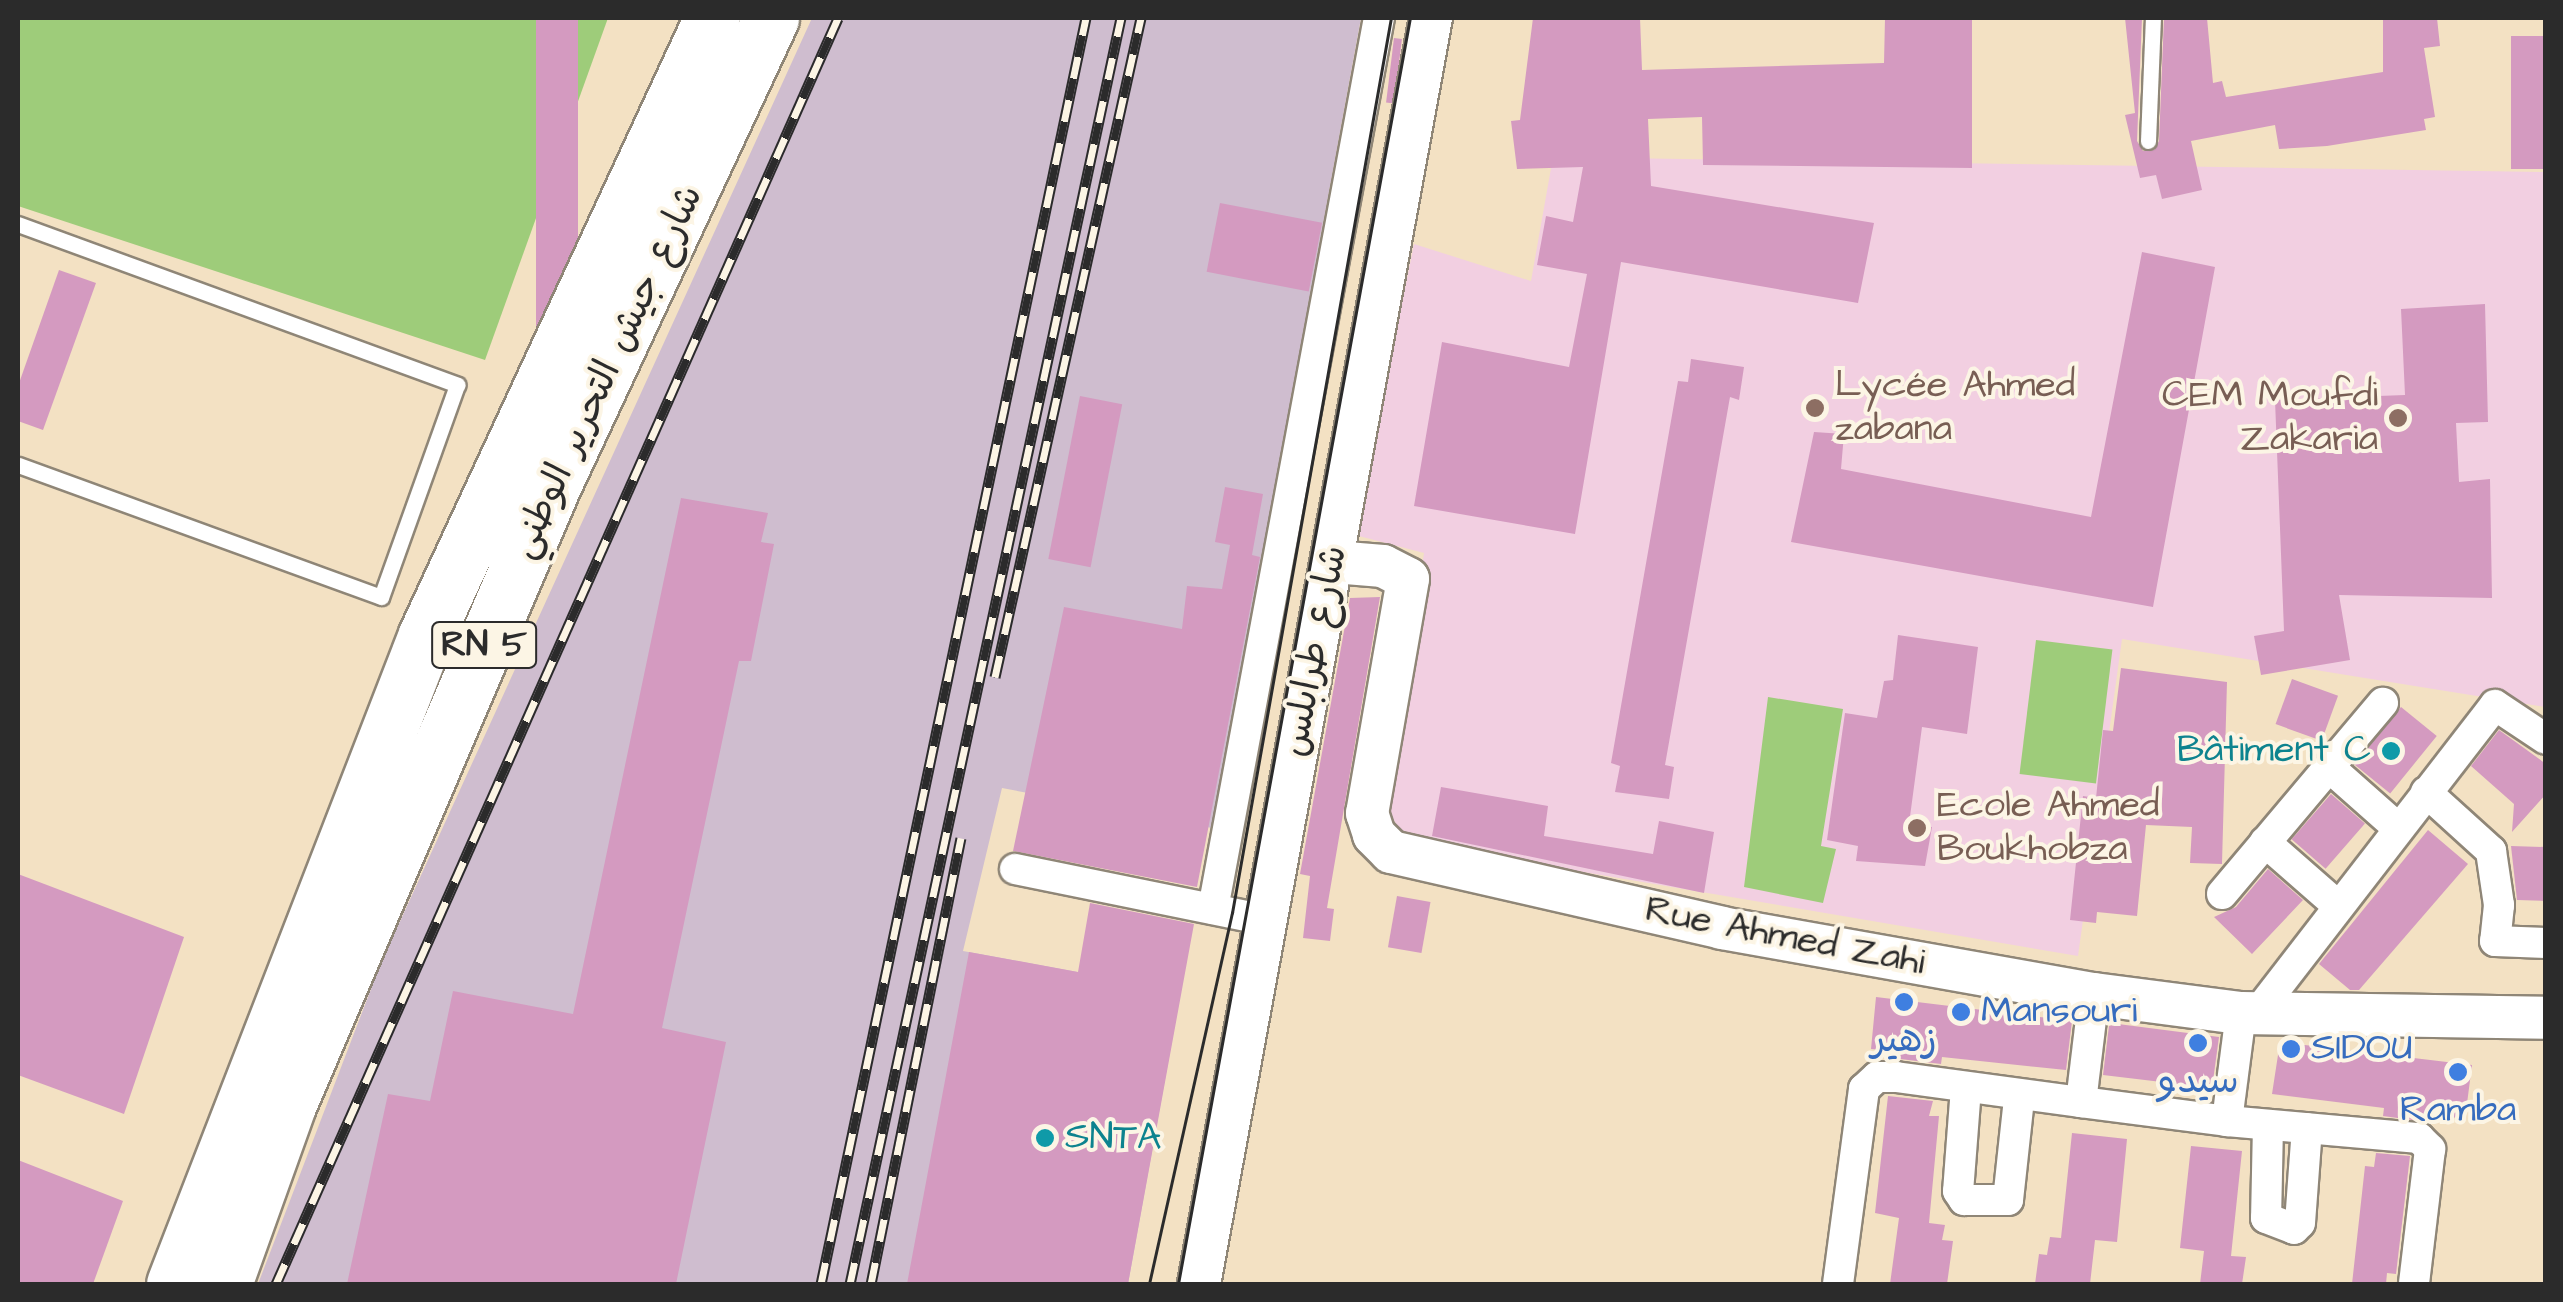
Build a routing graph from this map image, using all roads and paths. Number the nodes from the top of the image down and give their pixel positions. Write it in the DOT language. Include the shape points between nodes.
graph roads {
  1 [pos="712,18"];
  2 [pos="771,18"];
  3 [pos="1379,18"];
  4 [pos="1431,18"];
  5 [pos="2152,18"];
  6 [pos="2148,142"];
  7 [pos="18,224"];
  8 [pos="18,465"];
  9 [pos="1334,562"];
  10 [pos="2383,704"];
  11 [pos="2546,739"];
  12 [pos="2329,767"];
  13 [pos="2426,792"];
  14 [pos="2398,828"];
  15 [pos="2265,842"];
  16 [pos="1015,870"];
  17 [pos="2222,894"];
  18 [pos="2336,905"];
  19 [pos="1213,909"];
  20 [pos="1261,919"];
  21 [pos="2546,943"];
  22 [pos="2094,994"];
  23 [pos="2249,1013"];
  24 [pos="2546,1018"];
  25 [pos="1966,1088"];
  26 [pos="2020,1098"];
  27 [pos="2081,1102"];
  28 [pos="2227,1121"];
  29 [pos="2268,1125"];
  30 [pos="2307,1128"];
  31 [pos="174,1284"];
  32 [pos="224,1284"];
  33 [pos="1199,1284"];
  34 [pos="1838,1284"];
  35 [pos="2414,1284"];
  1 -- 31 [label="highway, شارع جيش التحرير الوطني / RN 5" via="426,635"];
  2 -- 32 [label="highway, شارع جيش التحرير الوطني / RN 5" via="554,483 431,766 288,1105"];
  3 -- 19 [label="street"];
  4 -- 9 [label="street, شارع طرابلس"];
  5 -- 6 [label="lane"];
  7 -- 8 [label="lane" via="457,385 381,597"];
  9 -- 20 [label="street, شارع طرابلس"];
  9 -- 22 [label="street, Rue Ahmed Zahi" via="1384,566 1408,579 1368,813 1374,835 1391,852 1722,928"];
  10 -- 12 [label="street"];
  11 -- 13 [label="street" via="2495,705"];
  12 -- 14 [label="street"];
  12 -- 15 [label="street"];
  13 -- 14 [label="street"];
  13 -- 21 [label="street" via="2491,850 2499,906 2495,941"];
  14 -- 18 [label="street"];
  15 -- 17 [label="street"];
  15 -- 18 [label="street"];
  16 -- 19 [label="street"];
  18 -- 23 [label="street"];
  19 -- 20 [label="street"];
  20 -- 33 [label="street, شارع طرابلس"];
  22 -- 23 [label="street, Rue Ahmed Zahi"];
  22 -- 27 [label="street"];
  23 -- 24 [label="street, Rue Ahmed Zahi"];
  23 -- 28 [label="street"];
  25 -- 26 [label="street"];
  25 -- 26 [label="street" via="1958,1190 1964,1200 2008,1200"];
  25 -- 34 [label="street" via="1878,1077 1864,1089"];
  26 -- 27 [label="street"];
  27 -- 28 [label="street"];
  28 -- 29 [label="street"];
  29 -- 30 [label="street"];
  29 -- 30 [label="street" via="2266,1218 2294,1228 2300,1224"];
  30 -- 35 [label="street" via="2419,1138 2430,1150"];
}
